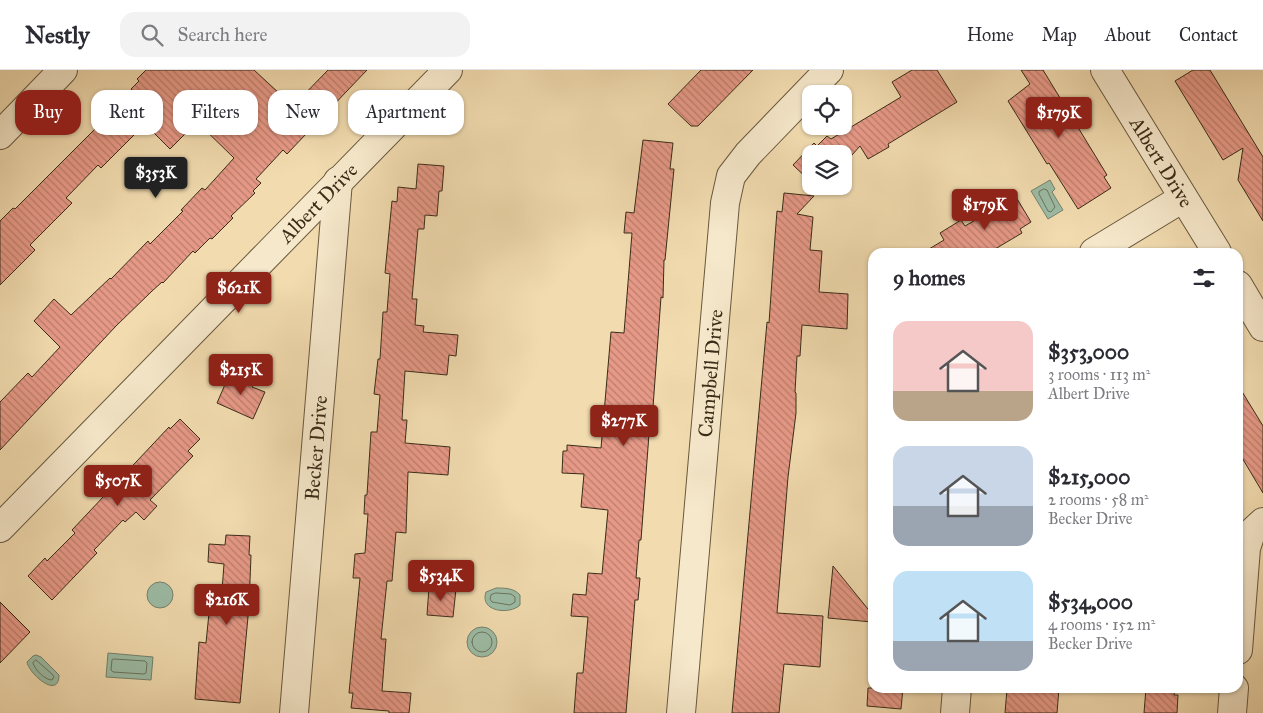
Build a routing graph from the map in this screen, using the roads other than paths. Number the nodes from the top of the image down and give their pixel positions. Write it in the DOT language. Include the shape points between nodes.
graph roads {
  1 [pos="63,70"];
  2 [pos="448,70"];
  3 [pos="829,70"];
  4 [pos="1105,70"];
  5 [pos="0,135"];
  6 [pos="338,181"];
  7 [pos="1183,198"];
  8 [pos="1101,248"];
  9 [pos="1214,248"];
  10 [pos="1243,293"];
  11 [pos="1263,326"];
  12 [pos="1263,522"];
  13 [pos="0,528"];
  14 [pos="1243,586"];
  15 [pos="957,693"];
  16 [pos="1234,693"];
  17 [pos="294,713"];
  18 [pos="681,713"];
  19 [pos="955,713"];
  20 [pos="1232,713"];
  1 -- 5 [label="street"];
  2 -- 6 [label="street, Albert Drive"];
  3 -- 18 [label="street, Campbell Drive" via="731,176 725,203"];
  4 -- 7 [label="street, Albert Drive"];
  6 -- 13 [label="street, Albert Drive"];
  6 -- 17 [label="street, Becker Drive"];
  7 -- 8 [label="street"];
  7 -- 9 [label="street, Albert Drive"];
  10 -- 11 [label="street"];
  12 -- 14 [label="street" via="1251,533 1246,548"];
  15 -- 19 [label="street"];
  16 -- 20 [label="street"];
}
